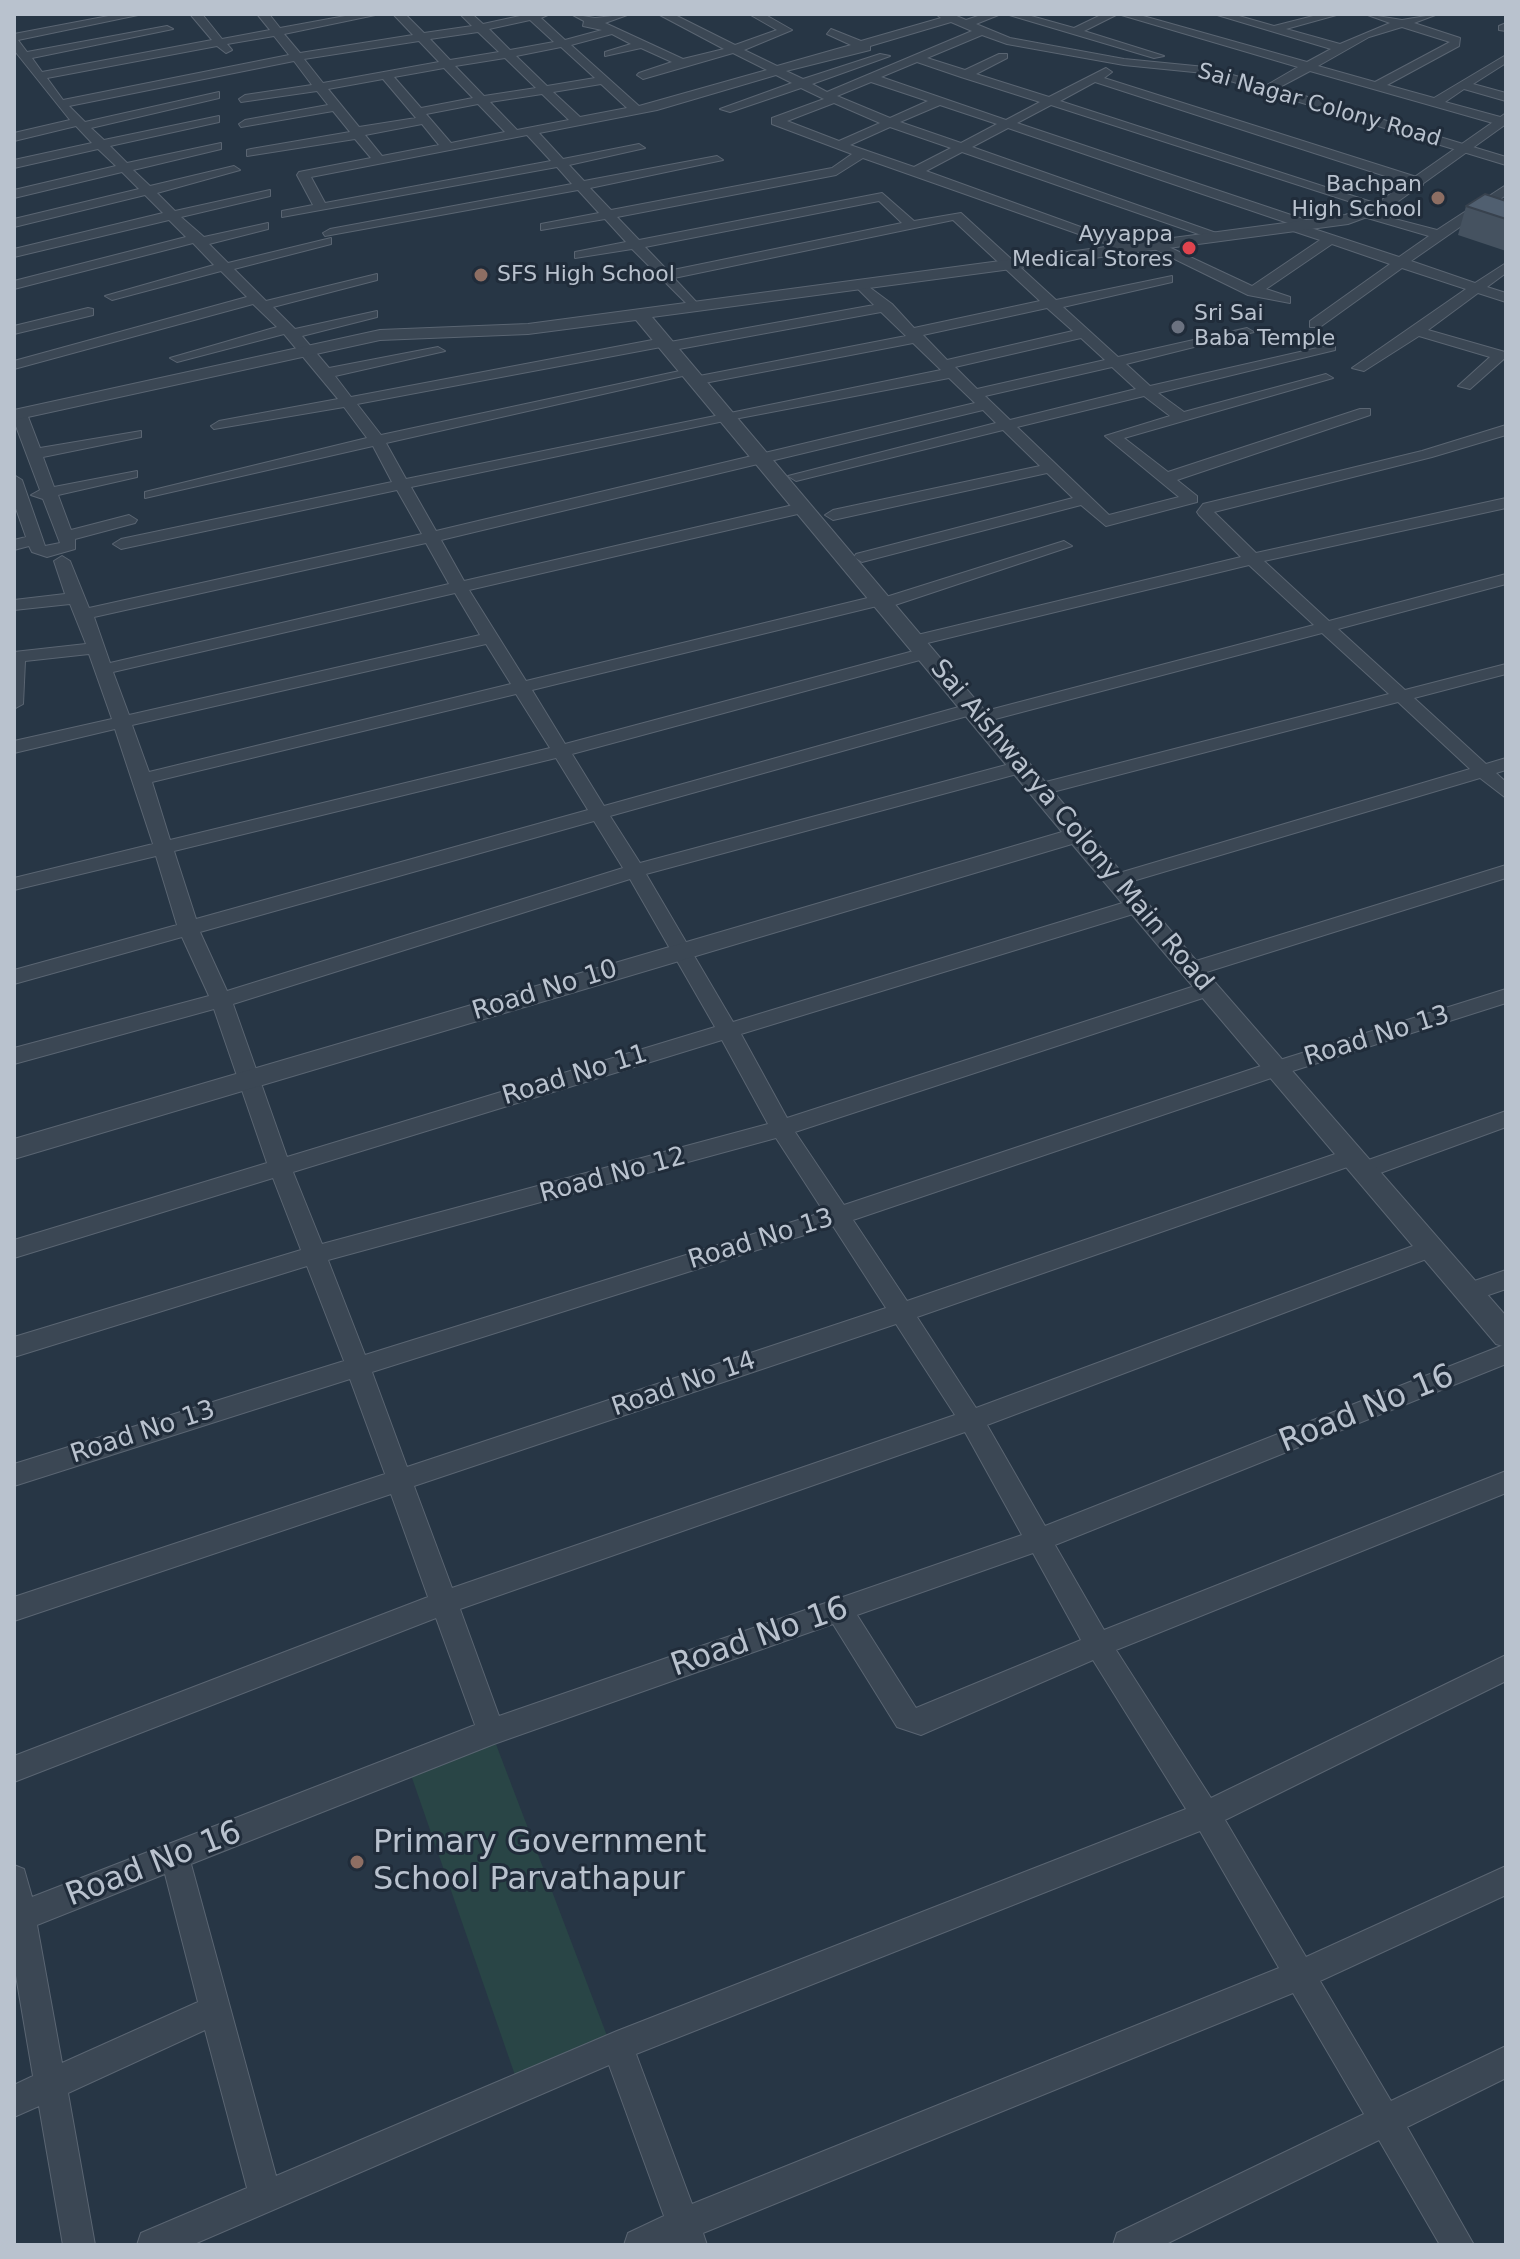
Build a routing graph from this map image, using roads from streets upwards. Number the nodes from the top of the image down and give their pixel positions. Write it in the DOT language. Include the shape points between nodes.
graph roads {
  1 [pos="190,14"];
  2 [pos="263,14"];
  3 [pos="374,14"];
  4 [pos="399,14"];
  5 [pos="466,14"];
  6 [pos="577,14"];
  7 [pos="624,14"];
  8 [pos="664,14"];
  9 [pos="755,14"];
  10 [pos="995,14"];
  11 [pos="1012,14"];
  12 [pos="1112,14"];
  13 [pos="1124,14"];
  14 [pos="1221,14"];
  15 [pos="1334,14"];
  16 [pos="1371,14"];
  17 [pos="1432,14"];
  18 [pos="132,15"];
  19 [pos="538,16"];
  20 [pos="946,16"];
  21 [pos="594,22"];
  22 [pos="1398,23"];
  23 [pos="965,24"];
  24 [pos="480,28"];
  25 [pos="167,29"];
  26 [pos="349,29"];
  27 [pos="570,29"];
  28 [pos="1273,29"];
  29 [pos="1078,30"];
  30 [pos="278,31"];
  31 [pos="612,31"];
  32 [pos="981,31"];
  33 [pos="831,32"];
  34 [pos="421,38"];
  35 [pos="14,39"];
  36 [pos="218,41"];
  37 [pos="561,44"];
  38 [pos="639,45"];
  39 [pos="862,46"];
  40 [pos="1340,48"];
  41 [pos="736,49"];
  42 [pos="150,54"];
  43 [pos="506,54"];
  44 [pos="609,54"];
  45 [pos="884,56"];
  46 [pos="1003,56"];
  47 [pos="297,57"];
  48 [pos="1506,58"];
  49 [pos="23,59"];
  50 [pos="909,61"];
  51 [pos="1124,62"];
  52 [pos="682,63"];
  53 [pos="446,65"];
  54 [pos="1308,66"];
  55 [pos="162,67"];
  56 [pos="240,68"];
  57 [pos="777,70"];
  58 [pos="1205,70"];
  59 [pos="643,75"];
  60 [pos="965,75"];
  61 [pos="38,76"];
  62 [pos="387,76"];
  63 [pos="871,78"];
  64 [pos="1093,78"];
  65 [pos="251,80"];
  66 [pos="604,80"];
  67 [pos="802,83"];
  68 [pos="1462,85"];
  69 [pos="1376,86"];
  70 [pos="320,87"];
  71 [pos="1268,89"];
  72 [pos="544,90"];
  73 [pos="215,95"];
  74 [pos="1506,97"];
  75 [pos="831,98"];
  76 [pos="245,99"];
  77 [pos="481,100"];
  78 [pos="1050,100"];
  79 [pos="939,101"];
  80 [pos="60,104"];
  81 [pos="1433,104"];
  82 [pos="337,107"];
  83 [pos="726,109"];
  84 [pos="636,110"];
  85 [pos="422,116"];
  86 [pos="215,119"];
  87 [pos="1503,119"];
  88 [pos="582,120"];
  89 [pos="1007,123"];
  90 [pos="80,124"];
  91 [pos="245,124"];
  92 [pos="893,124"];
  93 [pos="597,130"];
  94 [pos="530,131"];
  95 [pos="358,132"];
  96 [pos="15,134"];
  97 [pos="514,134"];
  98 [pos="607,141"];
  99 [pos="101,145"];
  100 [pos="839,145"];
  101 [pos="217,146"];
  102 [pos="962,146"];
  103 [pos="448,147"];
  104 [pos="639,148"];
  105 [pos="1464,148"];
  106 [pos="618,152"];
  107 [pos="251,153"];
  108 [pos="862,153"];
  109 [pos="379,160"];
  110 [pos="717,160"];
  111 [pos="1506,161"];
  112 [pos="560,163"];
  113 [pos="14,164"];
  114 [pos="427,169"];
  115 [pos="126,170"];
  116 [pos="234,170"];
  117 [pos="915,172"];
  118 [pos="370,180"];
  119 [pos="1418,182"];
  120 [pos="581,187"];
  121 [pos="1506,189"];
  122 [pos="149,191"];
  123 [pos="265,193"];
  124 [pos="14,194"];
  125 [pos="321,207"];
  126 [pos="1375,211"];
  127 [pos="287,214"];
  128 [pos="173,215"];
  129 [pos="608,215"];
  130 [pos="399,221"];
  131 [pos="14,223"];
  132 [pos="911,225"];
  133 [pos="1298,225"];
  134 [pos="263,226"];
  135 [pos="546,227"];
  136 [pos="1215,235"];
  137 [pos="1439,235"];
  138 [pos="1330,239"];
  139 [pos="200,240"];
  140 [pos="637,244"];
  141 [pos="1153,245"];
  142 [pos="1129,247"];
  143 [pos="14,253"];
  144 [pos="580,255"];
  145 [pos="1401,262"];
  146 [pos="1008,263"];
  147 [pos="226,266"];
  148 [pos="1506,267"];
  149 [pos="667,275"];
  150 [pos="372,277"];
  151 [pos="1167,279"];
  152 [pos="861,285"];
  153 [pos="15,286"];
  154 [pos="1478,288"];
  155 [pos="1254,291"];
  156 [pos="112,296"];
  157 [pos="1506,298"];
  158 [pos="1285,300"];
  159 [pos="262,302"];
  160 [pos="1051,304"];
  161 [pos="1232,304"];
  162 [pos="693,306"];
  163 [pos="887,307"];
  164 [pos="88,312"];
  165 [pos="639,313"];
  166 [pos="372,314"];
  167 [pos="1315,324"];
  168 [pos="14,330"];
  169 [pos="290,331"];
  170 [pos="1417,331"];
  171 [pos="1247,332"];
  172 [pos="1084,333"];
  173 [pos="915,336"];
  174 [pos="665,344"];
  175 [pos="1330,347"];
  176 [pos="307,349"];
  177 [pos="438,351"];
  178 [pos="1503,354"];
  179 [pos="177,358"];
  180 [pos="1119,362"];
  181 [pos="14,365"];
  182 [pos="950,368"];
  183 [pos="1359,368"];
  184 [pos="326,373"];
  185 [pos="692,377"];
  186 [pos="1326,378"];
  187 [pos="1465,386"];
  188 [pos="1148,392"];
  189 [pos="981,400"];
  190 [pos="350,403"];
  191 [pos="1365,412"];
  192 [pos="724,416"];
  193 [pos="1182,418"];
  194 [pos="18,422"];
  195 [pos="1006,423"];
  196 [pos="219,426"];
  197 [pos="1506,430"];
  198 [pos="136,434"];
  199 [pos="377,440"];
  200 [pos="35,454"];
  201 [pos="760,460"];
  202 [pos="1050,468"];
  203 [pos="131,474"];
  204 [pos="796,476"];
  205 [pos="1166,478"];
  206 [pos="14,480"];
  207 [pos="404,485"];
  208 [pos="51,492"];
  209 [pos="151,495"];
  210 [pos="17,500"];
  211 [pos="1083,500"];
  212 [pos="1506,503"];
  213 [pos="802,508"];
  214 [pos="833,515"];
  215 [pos="129,520"];
  216 [pos="68,536"];
  217 [pos="432,537"];
  218 [pos="35,539"];
  219 [pos="121,544"];
  220 [pos="14,545"];
  221 [pos="1064,546"];
  222 [pos="862,557"];
  223 [pos="1252,559"];
  224 [pos="62,561"];
  225 [pos="1506,579"];
  226 [pos="458,585"];
  227 [pos="882,601"];
  228 [pos="14,605"];
  229 [pos="79,606"];
  230 [pos="1329,628"];
  231 [pos="491,638"];
  232 [pos="920,647"];
  233 [pos="94,648"];
  234 [pos="16,657"];
  235 [pos="1506,669"];
  236 [pos="101,670"];
  237 [pos="522,688"];
  238 [pos="1400,697"];
  239 [pos="14,704"];
  240 [pos="976,714"];
  241 [pos="120,723"];
  242 [pos="14,747"];
  243 [pos="561,751"];
  244 [pos="1506,764"];
  245 [pos="1021,767"];
  246 [pos="1484,771"];
  247 [pos="142,779"];
  248 [pos="1041,789"];
  249 [pos="1506,792"];
  250 [pos="601,814"];
  251 [pos="1077,835"];
  252 [pos="161,847"];
  253 [pos="633,871"];
  254 [pos="1506,871"];
  255 [pos="1116,880"];
  256 [pos="14,884"];
  257 [pos="1136,906"];
  258 [pos="188,927"];
  259 [pos="683,949"];
  260 [pos="1190,970"];
  261 [pos="14,977"];
  262 [pos="1208,989"];
  263 [pos="1506,996"];
  264 [pos="221,1000"];
  265 [pos="728,1030"];
  266 [pos="14,1056"];
  267 [pos="1275,1069"];
  268 [pos="250,1081"];
  269 [pos="1506,1119"];
  270 [pos="782,1129"];
  271 [pos="14,1149"];
  272 [pos="1358,1163"];
  273 [pos="279,1165"];
  274 [pos="841,1215"];
  275 [pos="14,1249"];
  276 [pos="1429,1249"];
  277 [pos="315,1255"];
  278 [pos="1506,1279"];
  279 [pos="1468,1293"];
  280 [pos="903,1312"];
  281 [pos="1506,1336"];
  282 [pos="14,1347"];
  283 [pos="1506,1354"];
  284 [pos="357,1364"];
  285 [pos="971,1420"];
  286 [pos="14,1475"];
  287 [pos="399,1481"];
  288 [pos="1506,1482"];
  289 [pos="1039,1540"];
  290 [pos="446,1602"];
  291 [pos="14,1609"];
  292 [pos="839,1610"];
  293 [pos="1098,1645"];
  294 [pos="1506,1667"];
  295 [pos="491,1732"];
  296 [pos="14,1769"];
  297 [pos="1206,1815"];
  298 [pos="175,1857"];
  299 [pos="14,1879"];
  300 [pos="1506,1880"];
  301 [pos="18,1918"];
  302 [pos="1300,1975"];
  303 [pos="215,2010"];
  304 [pos="617,2046"];
  305 [pos="1506,2062"];
  306 [pos="48,2086"];
  307 [pos="14,2101"];
  308 [pos="1382,2121"];
  309 [pos="265,2197"];
  310 [pos="688,2234"];
  311 [pos="79,2245"];
  312 [pos="153,2245"];
  313 [pos="640,2245"];
  314 [pos="1129,2245"];
  315 [pos="1458,2245"];
  1 -- 36 [label="street"];
  2 -- 30 [label="street"];
  3 -- 26 [label="street"];
  4 -- 34 [label="street"];
  5 -- 24 [label="street"];
  6 -- 21 [label="street"];
  7 -- 21 [label="street"];
  8 -- 41 [label="street"];
  9 -- 41 [label="street" via="786,30"];
  10 -- 23 [label="street"];
  11 -- 29 [label="street"];
  12 -- 29 [label="street"];
  13 -- 54 [label="street"];
  14 -- 28 [label="street"];
  15 -- 28 [label="street"];
  16 -- 22 [label="street"];
  17 -- 22 [label="street"];
  18 -- 35 [label="street"];
  19 -- 24 [label="street"];
  19 -- 37 [label="street"];
  20 -- 23 [label="street, Sai Nagar Colony Road"];
  20 -- 39 [label="street"];
  21 -- 27 [label="street"];
  21 -- 31 [label="street"];
  22 -- 40 [label="street"];
  22 -- 69 [label="street" via="1450,37 1455,44"];
  23 -- 32 [label="street, Sai Nagar Colony Road"];
  24 -- 34 [label="street"];
  24 -- 43 [label="street"];
  25 -- 49 [label="street"];
  26 -- 30 [label="street"];
  26 -- 34 [label="street"];
  26 -- 47 [label="street"];
  28 -- 40 [label="street"];
  29 -- 58 [label="street"];
  30 -- 36 [label="street"];
  30 -- 47 [label="street"];
  31 -- 37 [label="street"];
  31 -- 38 [label="street"];
  32 -- 50 [label="street"];
  32 -- 51 [label="street, Sai Nagar Colony Road" via="1007,41"];
  33 -- 39 [label="street"];
  34 -- 53 [label="street"];
  35 -- 49 [label="street"];
  36 -- 42 [label="street"];
  36 -- 56 [label="street"];
  37 -- 43 [label="street"];
  37 -- 66 [label="street"];
  38 -- 44 [label="street"];
  38 -- 52 [label="street"];
  39 -- 45 [label="street"];
  39 -- 57 [label="street"];
  40 -- 54 [label="street"];
  41 -- 52 [label="street"];
  41 -- 57 [label="street"];
  42 -- 55 [label="street"];
  42 -- 61 [label="street" via="98,70"];
  43 -- 53 [label="street"];
  43 -- 72 [label="street"];
  45 -- 50 [label="street"];
  45 -- 67 [label="street"];
  46 -- 60 [label="street"];
  47 -- 56 [label="street"];
  47 -- 70 [label="street"];
  48 -- 68 [label="street"];
  49 -- 61 [label="street"];
  50 -- 60 [label="street"];
  50 -- 63 [label="street"];
  51 -- 58 [label="street, Sai Nagar Colony Road"];
  51 -- 64 [label="street"];
  52 -- 59 [label="street"];
  53 -- 62 [label="street"];
  53 -- 77 [label="street"];
  54 -- 69 [label="street"];
  54 -- 71 [label="street"];
  56 -- 65 [label="street"];
  56 -- 80 [label="street"];
  57 -- 67 [label="street"];
  57 -- 84 [label="street"];
  58 -- 71 [label="street, Sai Nagar Colony Road"];
  60 -- 78 [label="street"];
  61 -- 80 [label="street"];
  62 -- 70 [label="street"];
  62 -- 85 [label="street"];
  63 -- 75 [label="street"];
  63 -- 79 [label="street"];
  64 -- 78 [label="street"];
  64 -- 119 [label="street"];
  66 -- 72 [label="street"];
  66 -- 84 [label="street"];
  67 -- 75 [label="street"];
  67 -- 83 [label="street"];
  68 -- 74 [label="street"];
  68 -- 81 [label="street"];
  69 -- 81 [label="street"];
  70 -- 76 [label="street"];
  70 -- 82 [label="street"];
  71 -- 105 [label="street, Sai Nagar Colony Road"];
  72 -- 77 [label="street"];
  72 -- 88 [label="street"];
  73 -- 90 [label="street"];
  75 -- 92 [label="street"];
  75 -- 100 [label="street" via="776,121"];
  77 -- 85 [label="street"];
  77 -- 97 [label="street"];
  78 -- 89 [label="street"];
  78 -- 126 [label="street"];
  79 -- 89 [label="street"];
  79 -- 92 [label="street"];
  80 -- 90 [label="street"];
  81 -- 87 [label="street"];
  82 -- 91 [label="street"];
  82 -- 95 [label="street"];
  84 -- 88 [label="street"];
  85 -- 95 [label="street"];
  85 -- 103 [label="street"];
  86 -- 99 [label="street"];
  87 -- 105 [label="street"];
  88 -- 93 [label="street"];
  88 -- 94 [label="street"];
  89 -- 102 [label="street"];
  89 -- 133 [label="street"];
  90 -- 96 [label="street"];
  90 -- 99 [label="street"];
  92 -- 100 [label="street"];
  92 -- 102 [label="street"];
  94 -- 97 [label="street"];
  94 -- 112 [label="street"];
  95 -- 107 [label="street"];
  95 -- 109 [label="street"];
  97 -- 103 [label="street" via="478,147"];
  98 -- 106 [label="street"];
  99 -- 113 [label="street"];
  99 -- 115 [label="street"];
  100 -- 108 [label="street"];
  101 -- 115 [label="street"];
  102 -- 117 [label="street"];
  102 -- 136 [label="street"];
  103 -- 114 [label="street"];
  104 -- 106 [label="street"];
  105 -- 111 [label="street, Sai Nagar Colony Road"];
  105 -- 119 [label="street"];
  106 -- 112 [label="street"];
  108 -- 117 [label="street"];
  108 -- 129 [label="street" via="836,171"];
  109 -- 114 [label="street"];
  109 -- 118 [label="street"];
  110 -- 120 [label="street"];
  112 -- 114 [label="street"];
  112 -- 120 [label="street"];
  114 -- 118 [label="street"];
  115 -- 122 [label="street"];
  115 -- 124 [label="street"];
  116 -- 122 [label="street"];
  117 -- 142 [label="street"];
  118 -- 125 [label="street"];
  118 -- 125 [label="street" via="303,175"];
  118 -- 130 [label="street"];
  119 -- 126 [label="street"];
  120 -- 129 [label="street"];
  120 -- 130 [label="street"];
  121 -- 137 [label="street"];
  122 -- 128 [label="street"];
  122 -- 131 [label="street"];
  123 -- 128 [label="street"];
  125 -- 127 [label="street"];
  126 -- 133 [label="street"];
  126 -- 137 [label="street"];
  128 -- 139 [label="street"];
  128 -- 143 [label="street"];
  129 -- 135 [label="street"];
  129 -- 140 [label="street"];
  130 -- 147 [label="street"];
  132 -- 140 [label="street" via="882,197"];
  132 -- 146 [label="street" via="956,216"];
  132 -- 149 [label="street"];
  133 -- 136 [label="street"];
  133 -- 138 [label="street"];
  134 -- 139 [label="street"];
  136 -- 141 [label="street"];
  137 -- 145 [label="street"];
  138 -- 145 [label="street"];
  138 -- 155 [label="street"];
  139 -- 147 [label="street"];
  139 -- 153 [label="street"];
  140 -- 144 [label="street"];
  140 -- 149 [label="street"];
  141 -- 142 [label="street"];
  141 -- 155 [label="street"];
  142 -- 146 [label="street"];
  145 -- 154 [label="street"];
  145 -- 167 [label="street"];
  146 -- 152 [label="street"];
  146 -- 160 [label="street"];
  147 -- 156 [label="street"];
  147 -- 159 [label="street"];
  148 -- 154 [label="street"];
  149 -- 162 [label="street"];
  150 -- 159 [label="street"];
  151 -- 160 [label="street"];
  152 -- 162 [label="street"];
  152 -- 163 [label="street"];
  154 -- 157 [label="street"];
  154 -- 170 [label="street"];
  155 -- 158 [label="street"];
  155 -- 161 [label="street"];
  159 -- 169 [label="street"];
  159 -- 181 [label="street"];
  160 -- 172 [label="street"];
  160 -- 173 [label="street"];
  162 -- 165 [label="street"];
  163 -- 173 [label="street"];
  163 -- 174 [label="street"];
  164 -- 168 [label="street"];
  165 -- 174 [label="street, Sai Aishwarya Colony Main Road"];
  165 -- 176 [label="street" via="528,329 403,332"];
  166 -- 169 [label="street"];
  169 -- 176 [label="street"];
  169 -- 179 [label="street"];
  170 -- 178 [label="street"];
  170 -- 183 [label="street"];
  171 -- 180 [label="street"];
  172 -- 180 [label="street"];
  172 -- 182 [label="street"];
  173 -- 182 [label="street"];
  173 -- 185 [label="street"];
  174 -- 185 [label="street, Sai Aishwarya Colony Main Road"];
  174 -- 190 [label="street"];
  175 -- 188 [label="street"];
  176 -- 184 [label="street"];
  176 -- 194 [label="street"];
  177 -- 184 [label="street"];
  178 -- 187 [label="street"];
  180 -- 188 [label="street"];
  180 -- 189 [label="street"];
  182 -- 189 [label="street"];
  182 -- 192 [label="street"];
  184 -- 190 [label="street"];
  185 -- 192 [label="street, Sai Aishwarya Colony Main Road"];
  185 -- 199 [label="street"];
  186 -- 193 [label="street"];
  188 -- 193 [label="street"];
  188 -- 195 [label="street"];
  189 -- 195 [label="street"];
  189 -- 201 [label="street"];
  190 -- 196 [label="street"];
  190 -- 199 [label="street"];
  191 -- 205 [label="street"];
  192 -- 201 [label="street, Sai Aishwarya Colony Main Road"];
  192 -- 207 [label="street"];
  193 -- 205 [label="street" via="1113,436"];
  194 -- 200 [label="street"];
  195 -- 202 [label="street"];
  195 -- 204 [label="street"];
  197 -- 223 [label="street" via="1209,507 1207,515"];
  198 -- 200 [label="street"];
  199 -- 207 [label="street"];
  199 -- 209 [label="street"];
  200 -- 208 [label="street"];
  201 -- 213 [label="street, Sai Aishwarya Colony Main Road"];
  201 -- 217 [label="street"];
  202 -- 211 [label="street"];
  202 -- 214 [label="street"];
  203 -- 208 [label="street"];
  205 -- 211 [label="street" via="1191,499 1106,521"];
  206 -- 210 [label="street"];
  207 -- 217 [label="street"];
  207 -- 219 [label="street"];
  208 -- 210 [label="street"];
  208 -- 216 [label="street"];
  210 -- 218 [label="street"];
  211 -- 222 [label="street"];
  212 -- 223 [label="street"];
  213 -- 226 [label="street"];
  213 -- 227 [label="street, Sai Aishwarya Colony Main Road"];
  215 -- 216 [label="street"];
  216 -- 218 [label="street" via="69,546 47,552 38,549"];
  217 -- 226 [label="street"];
  217 -- 229 [label="street"];
  218 -- 220 [label="street"];
  221 -- 227 [label="street"];
  223 -- 230 [label="street"];
  223 -- 232 [label="street"];
  224 -- 229 [label="street"];
  225 -- 230 [label="street"];
  226 -- 231 [label="street"];
  226 -- 236 [label="street"];
  227 -- 232 [label="street, Sai Aishwarya Colony Main Road"];
  227 -- 237 [label="street"];
  228 -- 229 [label="street"];
  229 -- 233 [label="street"];
  230 -- 238 [label="street"];
  230 -- 240 [label="street"];
  231 -- 237 [label="street"];
  231 -- 241 [label="street"];
  232 -- 240 [label="street, Sai Aishwarya Colony Main Road"];
  232 -- 243 [label="street"];
  233 -- 234 [label="street"];
  233 -- 236 [label="street"];
  234 -- 239 [label="street"];
  235 -- 238 [label="street"];
  236 -- 241 [label="street"];
  237 -- 243 [label="street"];
  237 -- 247 [label="street"];
  238 -- 246 [label="street"];
  238 -- 248 [label="street"];
  240 -- 245 [label="street, Sai Aishwarya Colony Main Road"];
  240 -- 250 [label="street"];
  241 -- 242 [label="street"];
  241 -- 247 [label="street"];
  243 -- 250 [label="street"];
  243 -- 252 [label="street"];
  244 -- 246 [label="street"];
  245 -- 248 [label="street, Sai Aishwarya Colony Main Road"];
  245 -- 253 [label="street"];
  246 -- 249 [label="street"];
  246 -- 255 [label="street"];
  247 -- 252 [label="street"];
  248 -- 251 [label="street, Sai Aishwarya Colony Main Road"];
  250 -- 253 [label="street"];
  250 -- 258 [label="street"];
  251 -- 255 [label="street, Sai Aishwarya Colony Main Road"];
  251 -- 259 [label="street, Road No 10"];
  252 -- 256 [label="street"];
  252 -- 258 [label="street"];
  253 -- 259 [label="street"];
  253 -- 264 [label="street"];
  254 -- 260 [label="street"];
  255 -- 257 [label="street, Sai Aishwarya Colony Main Road"];
  257 -- 260 [label="street, Sai Aishwarya Colony Main Road"];
  257 -- 265 [label="street, Road No 11"];
  258 -- 261 [label="street"];
  258 -- 264 [label="street"];
  259 -- 265 [label="street"];
  259 -- 268 [label="street, Road No 10"];
  260 -- 262 [label="street, Sai Aishwarya Colony Main Road"];
  262 -- 267 [label="street, Sai Aishwarya Colony Main Road"];
  262 -- 270 [label="street, Road No 12"];
  263 -- 267 [label="street, Road No 13"];
  264 -- 266 [label="street"];
  264 -- 268 [label="street"];
  265 -- 270 [label="street"];
  265 -- 273 [label="street, Road No 11"];
  267 -- 272 [label="street, Sai Aishwarya Colony Main Road"];
  267 -- 274 [label="street, Road No 13"];
  268 -- 271 [label="street, Road No 10"];
  268 -- 273 [label="street"];
  269 -- 272 [label="street, Road No 14"];
  270 -- 274 [label="street"];
  270 -- 277 [label="street, Road No 12"];
  272 -- 276 [label="street, Sai Aishwarya Colony Main Road"];
  272 -- 280 [label="street, Road No 14"];
  273 -- 275 [label="street, Road No 11"];
  273 -- 277 [label="street"];
  274 -- 280 [label="street"];
  274 -- 284 [label="street, Road No 13"];
  276 -- 279 [label="street, Sai Aishwarya Colony Main Road"];
  276 -- 285 [label="street"];
  277 -- 282 [label="street, Road No 12"];
  277 -- 284 [label="street"];
  278 -- 279 [label="street"];
  279 -- 281 [label="street, Sai Aishwarya Colony Main Road"];
  280 -- 285 [label="street"];
  280 -- 287 [label="street, Road No 14"];
  283 -- 289 [label="street, Road No 16"];
  284 -- 286 [label="street, Road No 13"];
  284 -- 287 [label="street"];
  285 -- 289 [label="street"];
  285 -- 290 [label="street"];
  287 -- 290 [label="street"];
  287 -- 291 [label="street, Road No 14"];
  288 -- 293 [label="street"];
  289 -- 292 [label="street, Road No 16"];
  289 -- 293 [label="street"];
  290 -- 295 [label="street"];
  290 -- 296 [label="street"];
  292 -- 293 [label="street" via="907,1718 921,1722"];
  292 -- 295 [label="street, Road No 16"];
  293 -- 297 [label="street"];
  294 -- 297 [label="street"];
  295 -- 298 [label="street, Road No 16"];
  297 -- 302 [label="street"];
  297 -- 304 [label="street"];
  298 -- 301 [label="street, Road No 16"];
  298 -- 303 [label="street"];
  299 -- 301 [label="street"];
  300 -- 302 [label="street"];
  301 -- 306 [label="street"];
  302 -- 308 [label="street"];
  302 -- 310 [label="street"];
  303 -- 306 [label="street"];
  303 -- 309 [label="street"];
  304 -- 309 [label="street"];
  304 -- 310 [label="street"];
  305 -- 308 [label="street"];
  306 -- 307 [label="street"];
  306 -- 311 [label="street"];
  308 -- 314 [label="street"];
  308 -- 315 [label="street"];
  309 -- 312 [label="street"];
  310 -- 313 [label="street"];
}
